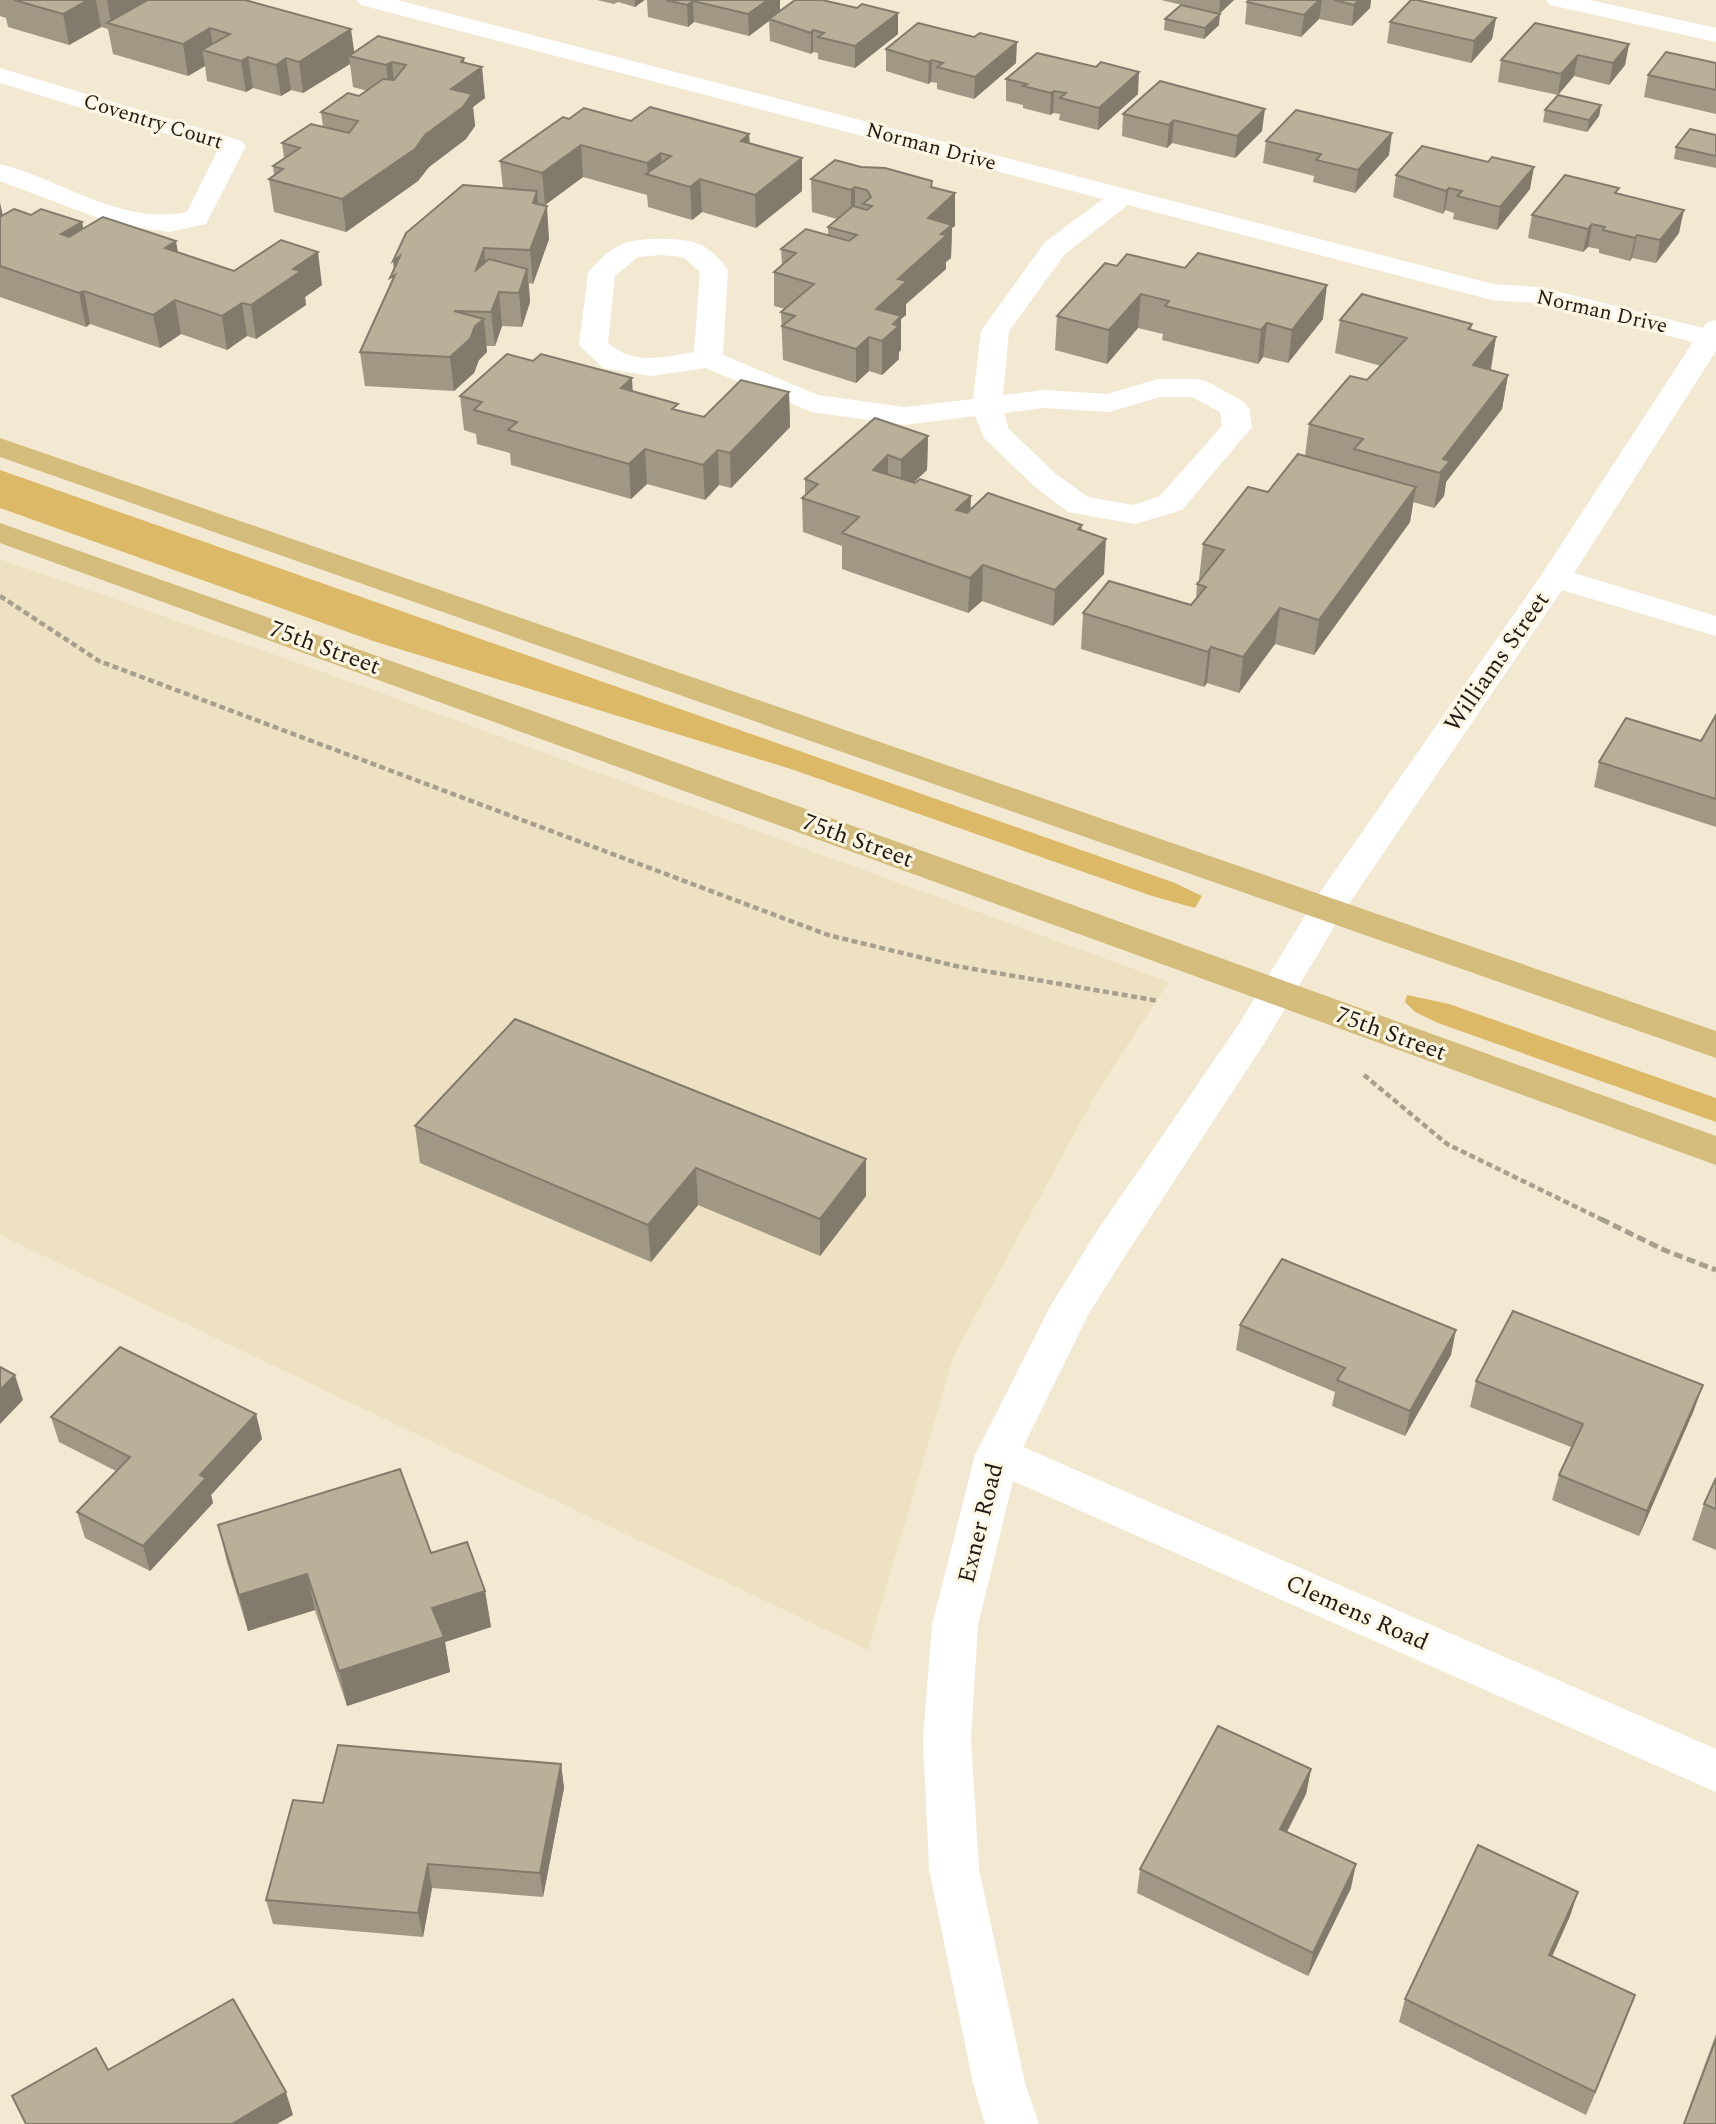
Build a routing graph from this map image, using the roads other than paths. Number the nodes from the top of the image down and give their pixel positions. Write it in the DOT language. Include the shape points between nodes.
graph roads {
  1 [pos="369,0"];
  2 [pos="1558,0"];
  3 [pos="1716,35"];
  4 [pos="0,75"];
  5 [pos="0,172"];
  6 [pos="1122,197"];
  7 [pos="1708,341"];
  8 [pos="708,359"];
  9 [pos="987,407"];
  10 [pos="0,447"];
  11 [pos="0,532"];
  12 [pos="1555,578"];
  13 [pos="1716,626"];
  14 [pos="1327,909"];
  15 [pos="1276,992"];
  16 [pos="1716,1045"];
  17 [pos="1716,1151"];
  18 [pos="997,1455"];
  19 [pos="1716,1771"];
  20 [pos="1012,2124"];
  1 -- 6 [label="street, Norman Drive"];
  2 -- 3 [label="street"];
  4 -- 5 [label="street, Coventry Court" via="233,146 197,218 169,224 114,216"];
  6 -- 7 [label="street, Norman Drive" via="1492,292 1523,312"];
  6 -- 9 [label="street" via="1055,248 995,331"];
  7 -- 12 [label="street, Williams Street"];
  8 -- 8 [label="street" via="652,368 613,362 593,345 602,273 630,250 691,250 715,270"];
  8 -- 9 [label="street" via="812,403 904,416"];
  9 -- 9 [label="street" via="995,432 1079,505 1135,515 1171,503 1237,427 1234,408 1198,387 1158,388 1109,403 1044,399"];
  10 -- 14 [label="main road"];
  11 -- 15 [label="main road, 75th Street"];
  12 -- 13 [label="street"];
  12 -- 14 [label="street, Williams Street"];
  14 -- 15 [label="street, Williams Street"];
  14 -- 16 [label="main road"];
  15 -- 17 [label="main road, 75th Street"];
  15 -- 18 [label="street, Exner Road" via="1071,1307"];
  18 -- 19 [label="street, Clemens Road"];
  18 -- 20 [label="street, Exner Road" via="955,1625 947,1739 954,1870"];
}
